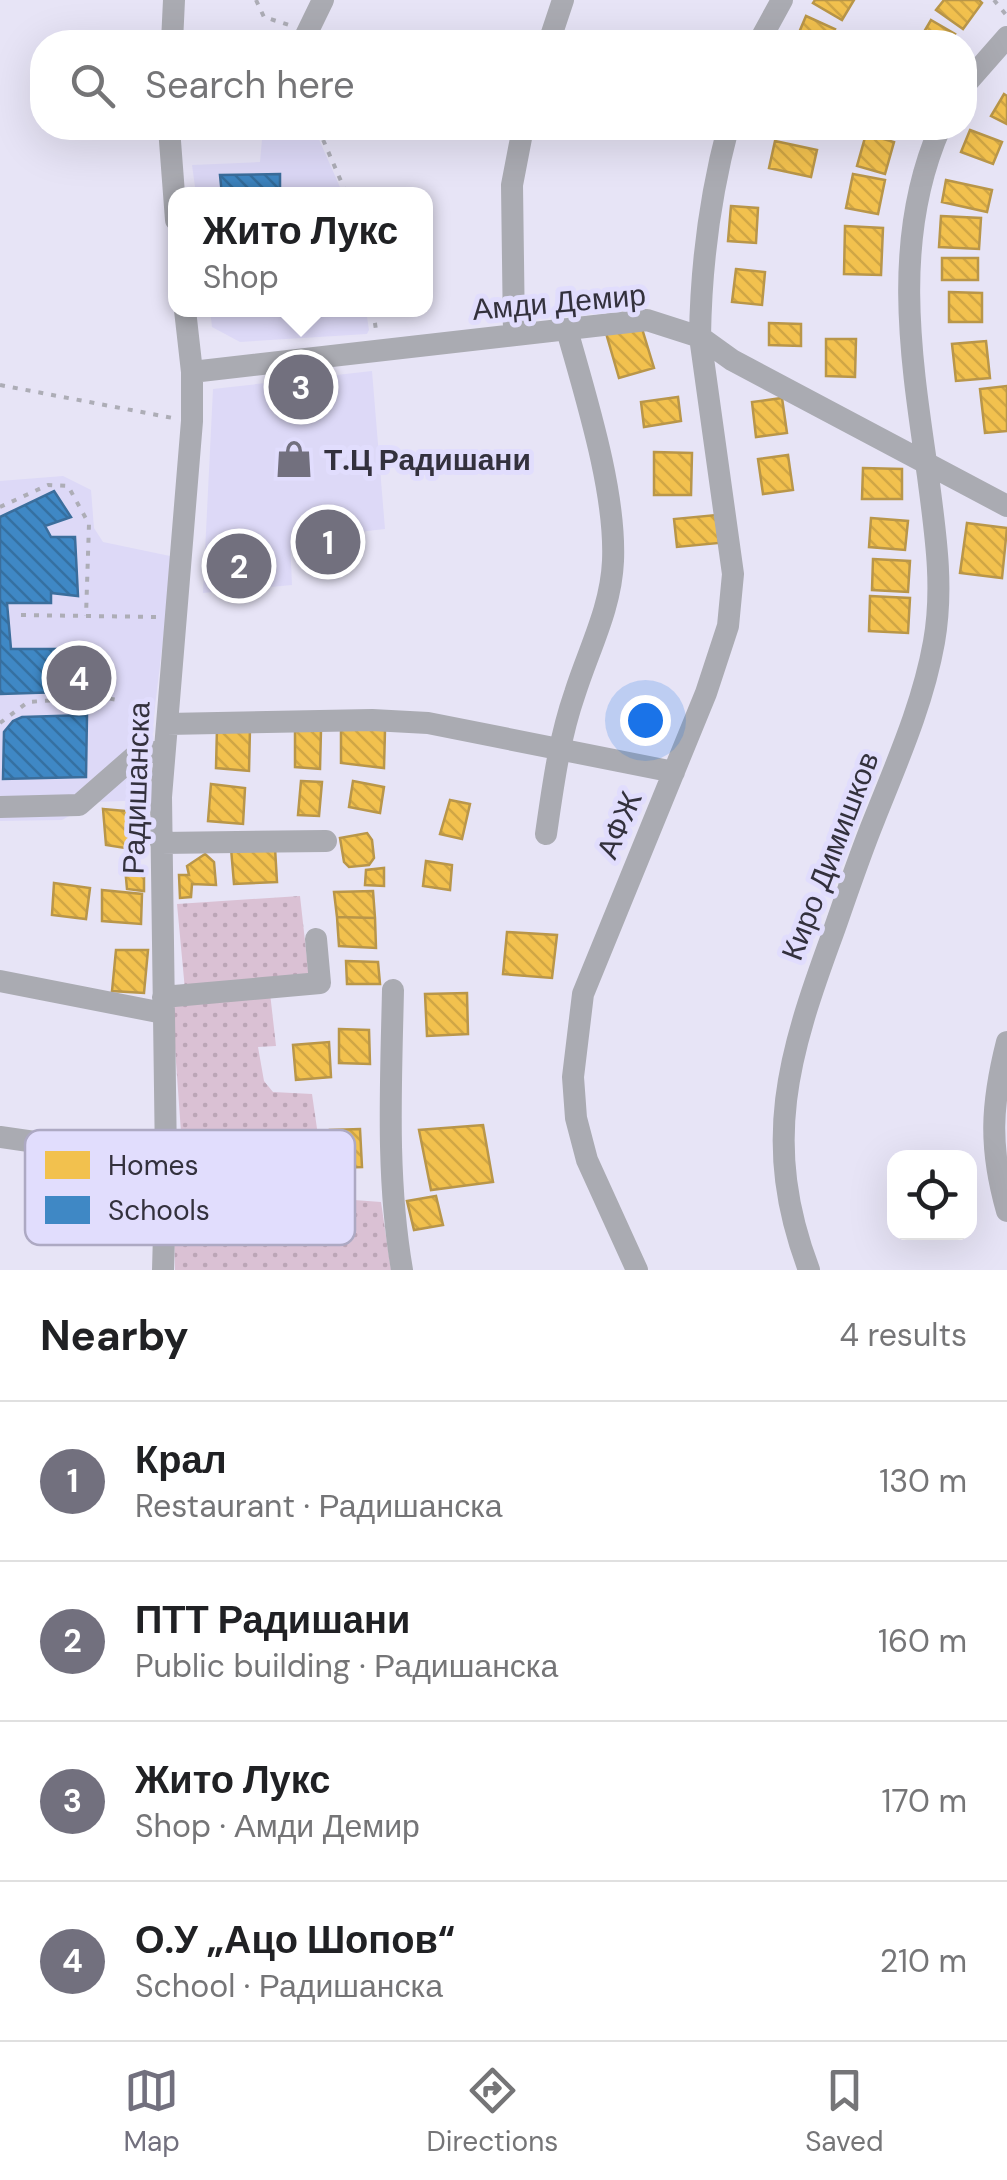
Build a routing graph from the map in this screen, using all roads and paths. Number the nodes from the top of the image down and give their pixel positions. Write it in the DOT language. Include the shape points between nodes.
graph roads {
  1 [pos="174,0"];
  2 [pos="256,0"];
  3 [pos="323,0"];
  4 [pos="563,0"];
  5 [pos="782,0"];
  6 [pos="994,0"];
  7 [pos="1007,16"];
  8 [pos="173,30"];
  9 [pos="296,30"];
  10 [pos="308,30"];
  11 [pos="552,30"];
  12 [pos="765,30"];
  13 [pos="1007,37"];
  14 [pos="977,71"];
  15 [pos="171,140"];
  16 [pos="323,140"];
  17 [pos="521,140"];
  18 [pos="725,140"];
  19 [pos="936,140"];
  20 [pos="174,187"];
  21 [pos="344,187"];
  22 [pos="186,317"];
  23 [pos="567,330"];
  24 [pos="514,335"];
  25 [pos="700,336"];
  26 [pos="192,372"];
  27 [pos="0,385"];
  28 [pos="192,421"];
  29 [pos="926,461"];
  30 [pos="1007,506"];
  31 [pos="0,507"];
  32 [pos="21,616"];
  33 [pos="86,616"];
  34 [pos="178,617"];
  35 [pos="118,700"];
  36 [pos="0,724"];
  37 [pos="167,724"];
  38 [pos="559,748"];
  39 [pos="164,752"];
  40 [pos="674,772"];
  41 [pos="0,807"];
  42 [pos="546,834"];
  43 [pos="326,841"];
  44 [pos="161,843"];
  45 [pos="316,939"];
  46 [pos="0,980"];
  47 [pos="392,990"];
  48 [pos="163,1005"];
  49 [pos="1007,1042"];
  50 [pos="165,1130"];
  51 [pos="0,1137"];
  52 [pos="25,1141"];
  53 [pos="1007,1211"];
  54 [pos="164,1245"];
  55 [pos="163,1270"];
  56 [pos="402,1270"];
  57 [pos="636,1270"];
  58 [pos="809,1270"];
  1 -- 8 [label="street"];
  2 -- 9 [label="path" via="264,17"];
  3 -- 10 [label="street"];
  4 -- 11 [label="street"];
  5 -- 12 [label="street"];
  6 -- 7 [label="path"];
  13 -- 14 [label="street"];
  15 -- 20 [label="street"];
  16 -- 21 [label="path"];
  17 -- 24 [label="street" via="512,185"];
  18 -- 25 [label="street, АФЖ" via="710,211"];
  19 -- 29 [label="street, Киро Димишков" via="909,240 914,380"];
  22 -- 26 [label="street, Радишанска"];
  23 -- 24 [label="street, Амди Демир"];
  23 -- 25 [label="street, Амди Демир" via="647,320"];
  23 -- 38 [label="street" via="608,500 613,562 601,626"];
  24 -- 26 [label="street, Амди Демир"];
  25 -- 29 [label="street, Амди Демир" via="732,360"];
  25 -- 40 [label="street, АФЖ" via="731,606 724,644"];
  26 -- 28 [label="street, Радишанска"];
  27 -- 28 [label="path"];
  28 -- 34 [label="street, Радишанска"];
  29 -- 30 [label="street, Амди Демир"];
  29 -- 58 [label="street, Киро Димишков" via="939,572 934,641 789,1070 783,1145"];
  31 -- 33 [label="path" via="48,485 68,486 89,524"];
  32 -- 33 [label="path"];
  33 -- 34 [label="path"];
  34 -- 37 [label="street, Радишанска"];
  35 -- 36 [label="path" via="28,702"];
  37 -- 38 [label="street" via="428,723"];
  37 -- 39 [label="street, Радишанска"];
  38 -- 40 [label="street"];
  38 -- 42 [label="street"];
  39 -- 41 [label="street" via="135,756 79,805"];
  39 -- 44 [label="street, Радишанска"];
  40 -- 57 [label="street, АФЖ" via="583,994 573,1076 588,1160"];
  43 -- 44 [label="street"];
  44 -- 48 [label="street, Радишанска"];
  45 -- 48 [label="street" via="320,982"];
  46 -- 48 [label="street"];
  47 -- 56 [label="street" via="390,1152"];
  48 -- 50 [label="street, Радишанска"];
  49 -- 53 [label="street" via="992,1139"];
  51 -- 52 [label="street"];
  54 -- 55 [label="street, Радишанска"];
}
